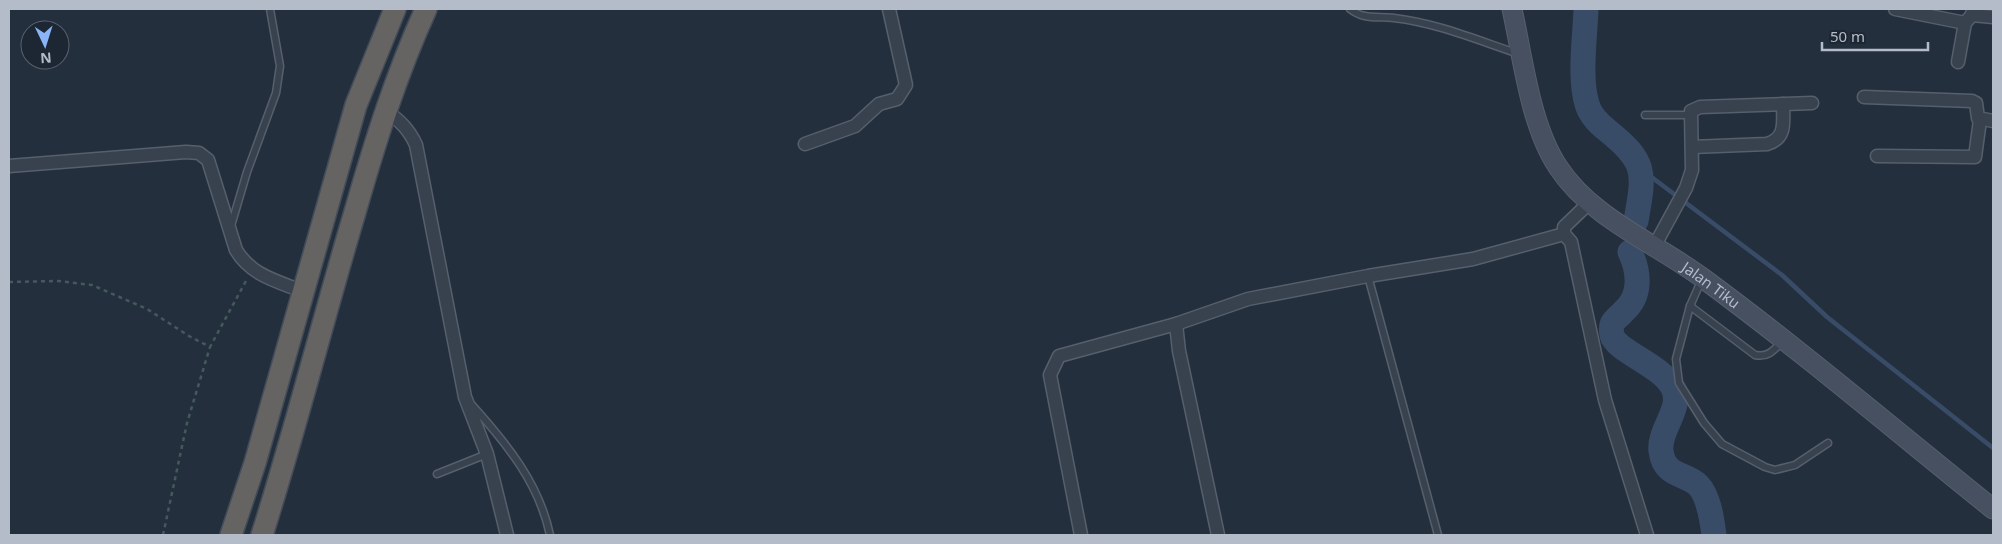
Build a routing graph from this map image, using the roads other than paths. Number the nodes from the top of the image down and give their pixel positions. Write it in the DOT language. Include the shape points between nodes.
graph roads {
  1 [pos="270,9"];
  2 [pos="395,9"];
  3 [pos="426,9"];
  4 [pos="889,9"];
  5 [pos="1350,9"];
  6 [pos="1512,9"];
  7 [pos="1518,9"];
  8 [pos="1895,9"];
  9 [pos="1970,16"];
  10 [pos="1993,17"];
  11 [pos="1522,56"];
  12 [pos="1958,62"];
  13 [pos="1864,96"];
  14 [pos="1812,103"];
  15 [pos="1784,104"];
  16 [pos="385,110"];
  17 [pos="1646,115"];
  18 [pos="1690,115"];
  19 [pos="1980,120"];
  20 [pos="1993,120"];
  21 [pos="805,144"];
  22 [pos="1692,147"];
  23 [pos="1877,156"];
  24 [pos="9,166"];
  25 [pos="1589,203"];
  26 [pos="230,231"];
  27 [pos="1564,234"];
  28 [pos="1655,245"];
  29 [pos="1368,276"];
  30 [pos="1703,278"];
  31 [pos="302,291"];
  32 [pos="1690,306"];
  33 [pos="1176,324"];
  34 [pos="1784,340"];
  35 [pos="465,397"];
  36 [pos="1828,443"];
  37 [pos="487,454"];
  38 [pos="437,474"];
  39 [pos="1993,509"];
  40 [pos="231,535"];
  41 [pos="262,535"];
  42 [pos="507,535"];
  43 [pos="550,535"];
  44 [pos="1081,535"];
  45 [pos="1218,535"];
  46 [pos="1438,535"];
  47 [pos="1647,535"];
  1 -- 26 [label="lane" via="280,66 276,93 247,172"];
  2 -- 31 [label="highway" via="356,105"];
  3 -- 16 [label="highway"];
  4 -- 21 [label="street" via="906,85 897,99 879,104 855,126"];
  5 -- 11 [label="lane" via="1368,18 1431,24"];
  6 -- 7 [label="lane"];
  6 -- 11 [label="main road, Jalan Tiku"];
  8 -- 9 [label="street"];
  9 -- 10 [label="street"];
  9 -- 12 [label="street"];
  11 -- 25 [label="main road, Jalan Tiku" via="1545,144 1558,167"];
  13 -- 19 [label="street" via="1972,101 1976,103"];
  14 -- 15 [label="street"];
  15 -- 18 [label="street" via="1700,107 1694,108"];
  15 -- 22 [label="street" via="1782,135 1776,141"];
  16 -- 35 [label="street" via="402,122 416,145"];
  16 -- 41 [label="highway"];
  17 -- 18 [label="lane"];
  18 -- 22 [label="street"];
  19 -- 20 [label="street"];
  19 -- 23 [label="street" via="1975,157"];
  22 -- 28 [label="street" via="1692,170 1686,188"];
  24 -- 26 [label="street" via="199,153 208,160"];
  25 -- 27 [label="street" via="1564,227"];
  25 -- 28 [label="main road, Jalan Tiku"];
  26 -- 31 [label="street" via="243,262 261,276"];
  27 -- 29 [label="street" via="1473,259"];
  27 -- 47 [label="street" via="1571,242 1605,400"];
  28 -- 30 [label="main road, Jalan Tiku"];
  29 -- 33 [label="street" via="1248,300"];
  29 -- 46 [label="lane"];
  30 -- 32 [label="lane"];
  30 -- 34 [label="main road, Jalan Tiku"];
  31 -- 40 [label="highway" via="255,463"];
  32 -- 34 [label="lane" via="1755,355 1762,357 1768,354"];
  32 -- 36 [label="lane" via="1676,371 1679,383 1722,444 1765,468 1775,470 1795,465"];
  33 -- 44 [label="street" via="1058,356 1050,375"];
  33 -- 45 [label="street"];
  34 -- 39 [label="main road, Jalan Tiku"];
  35 -- 37 [label="street"];
  35 -- 43 [label="lane" via="514,454 528,476 545,514"];
  37 -- 38 [label="lane"];
  37 -- 42 [label="street"];
}
